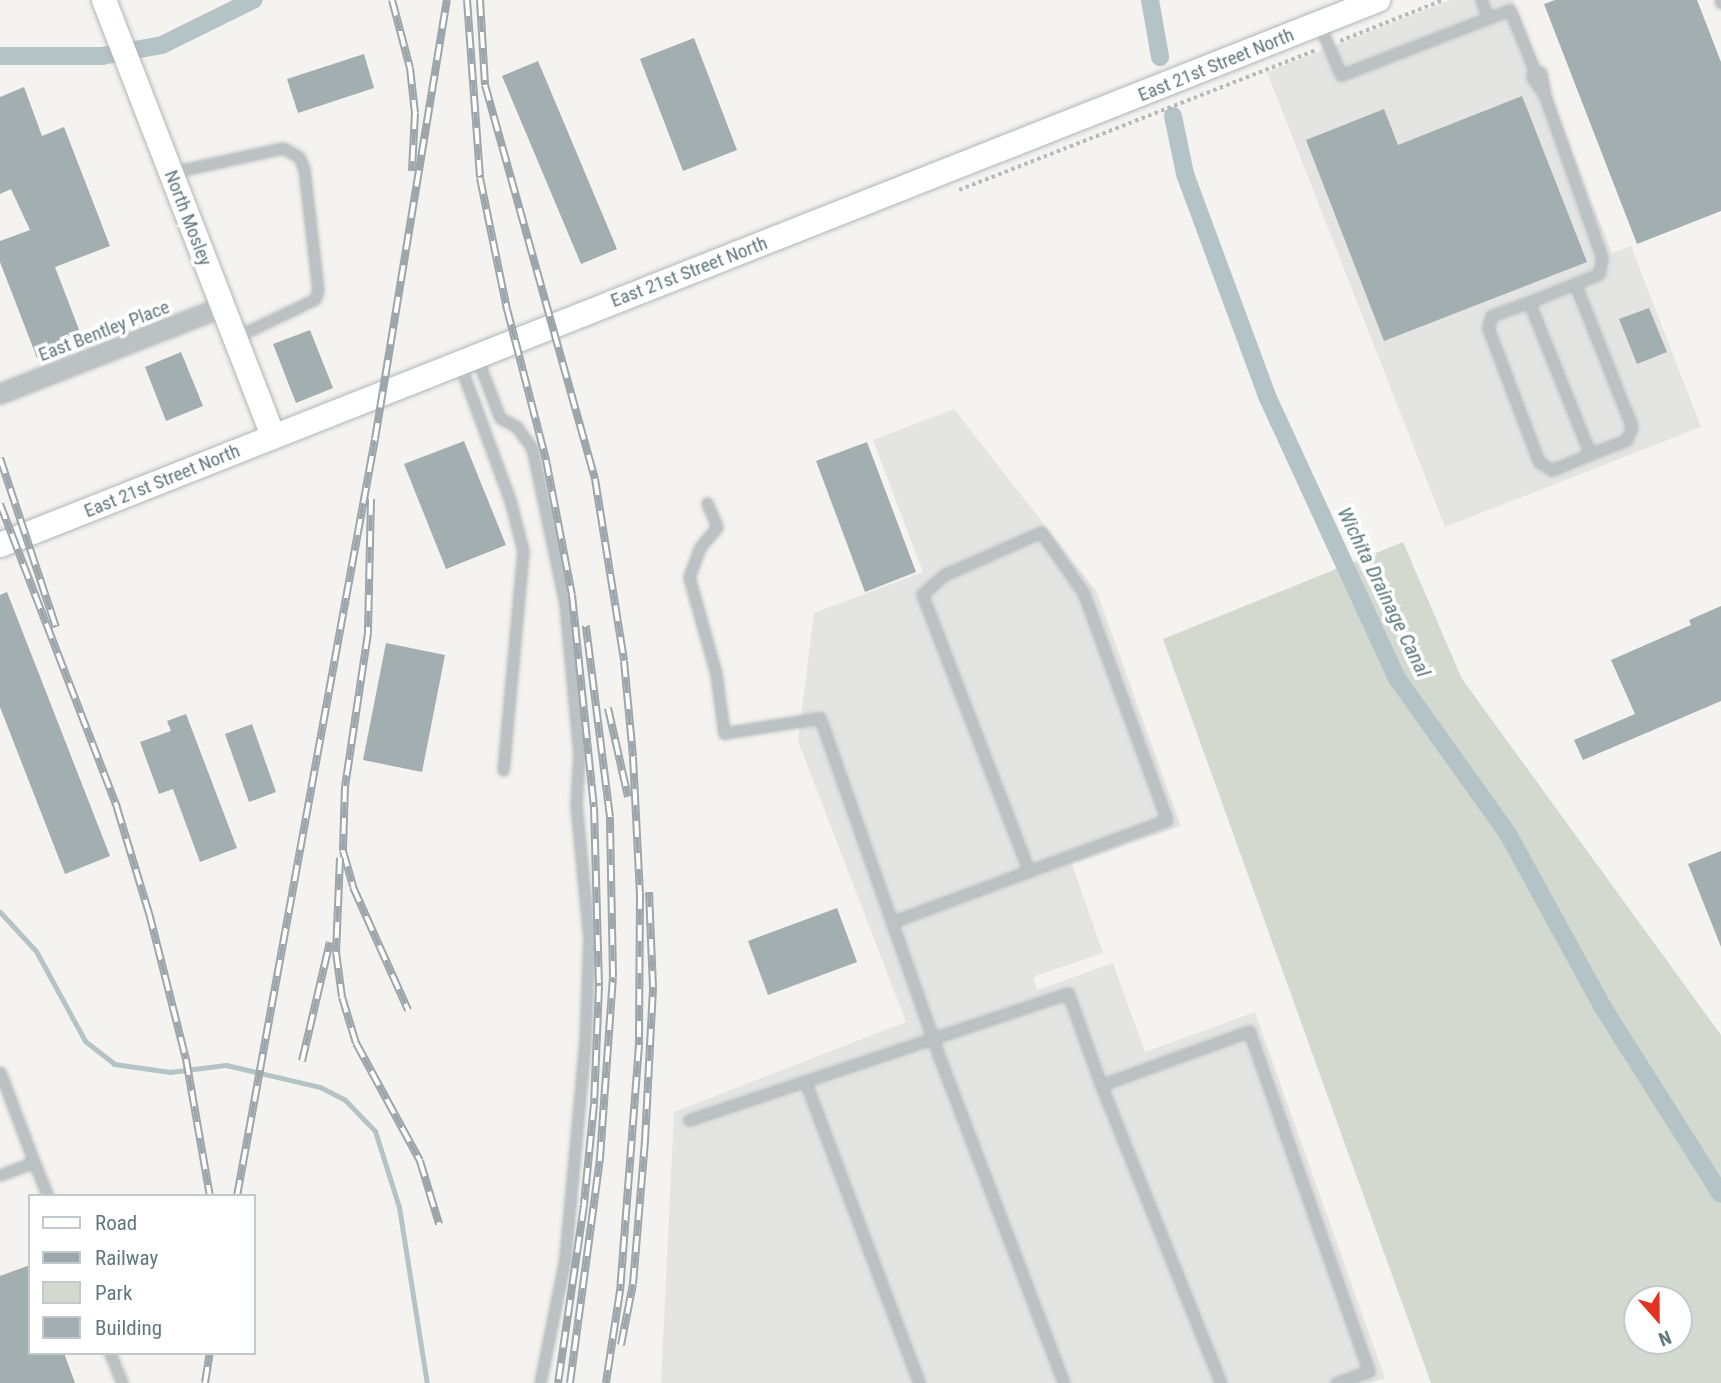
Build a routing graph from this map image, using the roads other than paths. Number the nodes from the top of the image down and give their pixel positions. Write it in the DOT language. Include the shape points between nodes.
graph roads {
  1 [pos="104,0"];
  2 [pos="1378,0"];
  3 [pos="1481,0"];
  4 [pos="1488,18"];
  5 [pos="1319,24"];
  6 [pos="170,173"];
  7 [pos="1575,284"];
  8 [pos="1530,302"];
  9 [pos="223,307"];
  10 [pos="234,338"];
  11 [pos="468,360"];
  12 [pos="0,394"];
  13 [pos="273,436"];
  14 [pos="1590,454"];
  15 [pos="707,503"];
  16 [pos="0,545"];
  17 [pos="503,770"];
  18 [pos="1029,872"];
  19 [pos="892,922"];
  20 [pos="932,1037"];
  21 [pos="0,1072"];
  22 [pos="805,1081"];
  23 [pos="1101,1085"];
  24 [pos="689,1120"];
  25 [pos="34,1162"];
  26 [pos="0,1175"];
  27 [pos="47,1194"];
  28 [pos="111,1355"];
  29 [pos="122,1383"];
  30 [pos="540,1383"];
  31 [pos="919,1383"];
  32 [pos="1064,1383"];
  33 [pos="1221,1383"];
  34 [pos="1336,1383"];
  1 -- 6 [label="main road, North Mosley"];
  2 -- 5 [label="main road, East 21st Street North"];
  3 -- 4 [label="lane"];
  4 -- 5 [label="lane" via="1340,75"];
  4 -- 7 [label="lane" via="1510,10 1602,258 1600,274"];
  5 -- 11 [label="main road, East 21st Street North"];
  6 -- 9 [label="main road, North Mosley"];
  6 -- 10 [label="lane" via="271,148 292,150 299,157 318,290 307,306"];
  7 -- 8 [label="lane"];
  7 -- 14 [label="lane" via="1632,427 1626,440"];
  8 -- 14 [label="lane"];
  8 -- 14 [label="lane" via="1491,316 1488,328 1539,462 1552,470"];
  9 -- 10 [label="main road, North Mosley"];
  9 -- 12 [label="street, East Bentley Place"];
  10 -- 13 [label="main road, North Mosley"];
  11 -- 13 [label="main road, East 21st Street North"];
  11 -- 17 [label="lane" via="523,551"];
  11 -- 30 [label="lane" via="500,418 516,426 532,448 565,603 579,754 576,804 589,938 585,1042 565,1259"];
  13 -- 16 [label="main road, East 21st Street North"];
  15 -- 19 [label="lane" via="717,527 700,547 689,577 716,674 724,733 820,718"];
  18 -- 18 [label="lane" via="1167,820 1083,592 1041,532 944,575 922,594"];
  18 -- 19 [label="lane"];
  19 -- 20 [label="lane"];
  20 -- 22 [label="lane"];
  20 -- 23 [label="lane" via="1068,993"];
  20 -- 32 [label="lane"];
  21 -- 25 [label="lane"];
  22 -- 24 [label="lane"];
  22 -- 31 [label="lane"];
  23 -- 33 [label="lane"];
  23 -- 34 [label="lane" via="1249,1031 1369,1371"];
  25 -- 26 [label="lane"];
  25 -- 27 [label="lane"];
  28 -- 29 [label="lane"];
}
